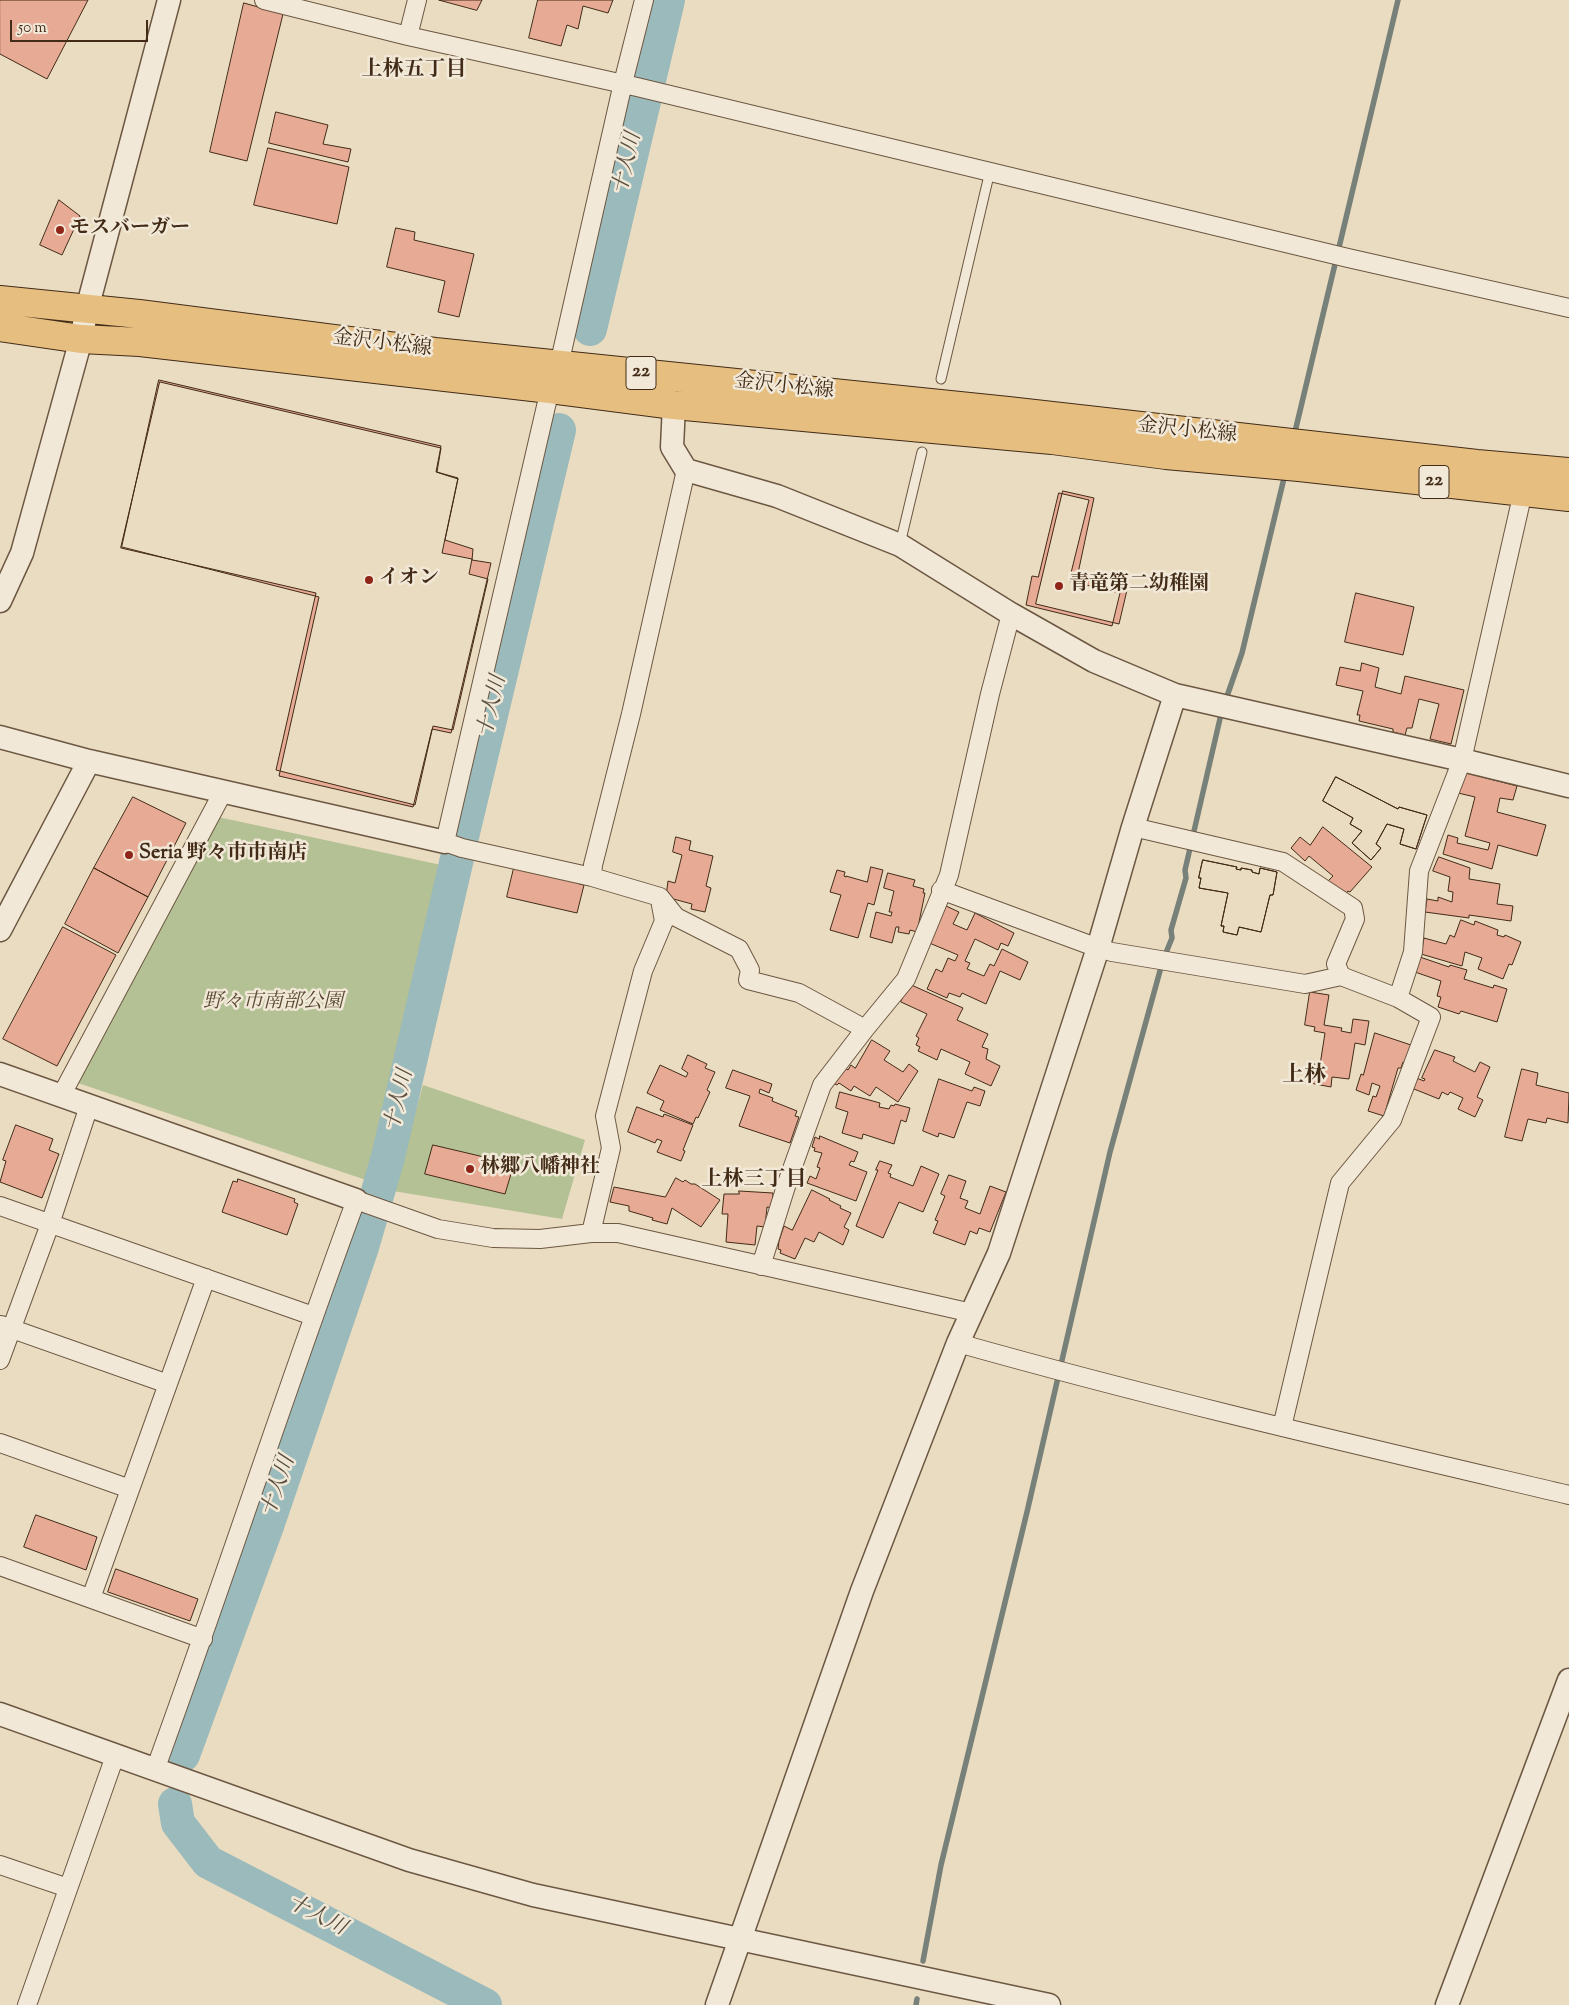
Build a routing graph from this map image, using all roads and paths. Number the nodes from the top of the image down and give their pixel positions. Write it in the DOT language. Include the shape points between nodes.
graph roads {
  1 [pos="170,0"];
  2 [pos="264,0"];
  3 [pos="417,0"];
  4 [pos="644,0"];
  5 [pos="408,36"];
  6 [pos="630,85"];
  7 [pos="990,171"];
  8 [pos="0,300"];
  9 [pos="1569,308"];
  10 [pos="87,309"];
  11 [pos="0,327"];
  12 [pos="81,339"];
  13 [pos="554,377"];
  14 [pos="941,379"];
  15 [pos="674,405"];
  16 [pos="922,452"];
  17 [pos="1292,455"];
  18 [pos="686,470"];
  19 [pos="1569,472"];
  20 [pos="1523,492"];
  21 [pos="1569,497"];
  22 [pos="900,545"];
  23 [pos="0,601"];
  24 [pos="1012,614"];
  25 [pos="1174,694"];
  26 [pos="0,737"];
  27 [pos="1462,760"];
  28 [pos="89,761"];
  29 [pos="1568,784"];
  30 [pos="223,792"];
  31 [pos="1132,827"];
  32 [pos="450,844"];
  33 [pos="592,878"];
  34 [pos="941,890"];
  35 [pos="660,897"];
  36 [pos="0,930"];
  37 [pos="1098,948"];
  38 [pos="1340,976"];
  39 [pos="1398,998"];
  40 [pos="865,1028"];
  41 [pos="0,1074"];
  42 [pos="61,1096"];
  43 [pos="89,1106"];
  44 [pos="363,1203"];
  45 [pos="0,1206"];
  46 [pos="50,1224"];
  47 [pos="591,1233"];
  48 [pos="762,1266"];
  49 [pos="206,1278"];
  50 [pos="972,1313"];
  51 [pos="313,1316"];
  52 [pos="6,1327"];
  53 [pos="958,1343"];
  54 [pos="0,1360"];
  55 [pos="168,1384"];
  56 [pos="1282,1427"];
  57 [pos="0,1443"];
  58 [pos="130,1489"];
  59 [pos="1569,1496"];
  60 [pos="0,1566"];
  61 [pos="91,1598"];
  62 [pos="202,1639"];
  63 [pos="1569,1680"];
  64 [pos="0,1714"];
  65 [pos="116,1756"];
  66 [pos="155,1770"];
  67 [pos="0,1865"];
  68 [pos="68,1888"];
  69 [pos="740,1939"];
  70 [pos="27,2005"];
  71 [pos="717,2005"];
  72 [pos="1049,2005"];
  73 [pos="1447,2005"];
  1 -- 10 [label="street"];
  2 -- 5 [label="street"];
  3 -- 5 [label="street"];
  4 -- 6 [label="street"];
  5 -- 6 [label="street"];
  6 -- 7 [label="street"];
  6 -- 13 [label="street"];
  7 -- 9 [label="street"];
  7 -- 14 [label="lane"];
  8 -- 10 [label="main road, 金沢小松線 / 22"];
  10 -- 12 [label="street"];
  10 -- 13 [label="main road, 金沢小松線 / 22" via="435,352"];
  11 -- 12 [label="main road, 金沢小松線 / 22"];
  12 -- 13 [label="main road, 金沢小松線 / 22"];
  12 -- 23 [label="street" via="22,553"];
  13 -- 15 [label="main road, 金沢小松線 / 22"];
  13 -- 17 [label="main road, 金沢小松線 / 22" via="998,410"];
  13 -- 32 [label="street"];
  15 -- 17 [label="main road, 金沢小松線 / 22" via="1052,440 1166,455"];
  15 -- 18 [label="street" via="672,447"];
  16 -- 22 [label="lane"];
  17 -- 19 [label="main road, 金沢小松線 / 22"];
  17 -- 20 [label="main road, 金沢小松線 / 22"];
  18 -- 22 [label="street" via="777,496"];
  18 -- 33 [label="street"];
  20 -- 21 [label="main road, 金沢小松線 / 22"];
  20 -- 27 [label="street"];
  22 -- 24 [label="street"];
  24 -- 25 [label="street" via="1094,661"];
  24 -- 34 [label="street" via="990,694 949,875"];
  25 -- 27 [label="street"];
  25 -- 31 [label="street"];
  26 -- 28 [label="street"];
  27 -- 29 [label="street"];
  27 -- 39 [label="street" via="1419,871 1413,952"];
  28 -- 30 [label="street"];
  28 -- 36 [label="street"];
  30 -- 32 [label="street"];
  30 -- 42 [label="street"];
  31 -- 37 [label="street"];
  31 -- 38 [label="street" via="1283,862 1353,908 1355,919 1336,964"];
  32 -- 33 [label="street"];
  33 -- 35 [label="street"];
  34 -- 37 [label="street"];
  34 -- 40 [label="street" via="906,979"];
  35 -- 40 [label="street" via="676,917 739,949 750,970 748,980 799,993"];
  35 -- 47 [label="street" via="664,921 643,971 605,1116 611,1148"];
  37 -- 38 [label="street" via="1305,984"];
  37 -- 50 [label="street" via="1000,1253"];
  38 -- 39 [label="street"];
  39 -- 56 [label="street" via="1430,1017 1392,1120 1340,1183"];
  40 -- 48 [label="street" via="822,1085"];
  41 -- 42 [label="street"];
  42 -- 43 [label="street"];
  43 -- 44 [label="street"];
  43 -- 46 [label="street"];
  44 -- 47 [label="street" via="438,1229 493,1238 540,1239"];
  44 -- 51 [label="street"];
  45 -- 46 [label="street"];
  46 -- 49 [label="street"];
  46 -- 52 [label="street"];
  47 -- 48 [label="street" via="618,1232"];
  48 -- 50 [label="street"];
  49 -- 51 [label="street"];
  49 -- 55 [label="street"];
  50 -- 53 [label="street"];
  51 -- 62 [label="street"];
  52 -- 54 [label="street"];
  52 -- 55 [label="street"];
  53 -- 56 [label="street"];
  53 -- 69 [label="street" via="862,1591"];
  55 -- 58 [label="street"];
  56 -- 59 [label="street"];
  57 -- 58 [label="street"];
  58 -- 61 [label="street"];
  60 -- 61 [label="street"];
  61 -- 62 [label="street"];
  62 -- 66 [label="street"];
  63 -- 73 [label="street"];
  64 -- 65 [label="street"];
  65 -- 66 [label="street"];
  65 -- 68 [label="street"];
  66 -- 69 [label="street" via="419,1863 532,1895"];
  67 -- 68 [label="street"];
  68 -- 70 [label="street"];
  69 -- 71 [label="street"];
  69 -- 72 [label="street"];
}
